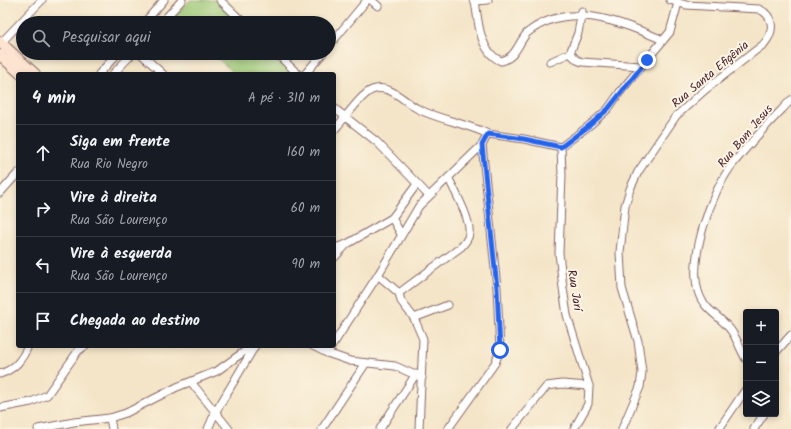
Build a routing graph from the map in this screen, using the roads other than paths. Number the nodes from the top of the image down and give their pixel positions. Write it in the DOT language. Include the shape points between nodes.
graph roads {
  1 [pos="42,0"];
  2 [pos="164,0"];
  3 [pos="182,0"];
  4 [pos="220,0"];
  5 [pos="367,0"];
  6 [pos="371,0"];
  7 [pos="474,0"];
  8 [pos="488,0"];
  9 [pos="670,0"];
  10 [pos="678,3"];
  11 [pos="378,6"];
  12 [pos="582,11"];
  13 [pos="26,16"];
  14 [pos="150,16"];
  15 [pos="167,16"];
  16 [pos="237,16"];
  17 [pos="16,27"];
  18 [pos="336,38"];
  19 [pos="663,40"];
  20 [pos="0,43"];
  21 [pos="570,53"];
  22 [pos="0,55"];
  23 [pos="16,57"];
  24 [pos="19,60"];
  25 [pos="112,60"];
  26 [pos="127,60"];
  27 [pos="148,60"];
  28 [pos="283,60"];
  29 [pos="317,60"];
  30 [pos="550,62"];
  31 [pos="641,66"];
  32 [pos="20,72"];
  33 [pos="33,72"];
  34 [pos="101,72"];
  35 [pos="116,72"];
  36 [pos="161,72"];
  37 [pos="296,72"];
  38 [pos="307,72"];
  39 [pos="791,100"];
  40 [pos="336,110"];
  41 [pos="346,119"];
  42 [pos="336,128"];
  43 [pos="488,134"];
  44 [pos="482,145"];
  45 [pos="561,147"];
  46 [pos="16,175"];
  47 [pos="449,179"];
  48 [pos="417,184"];
  49 [pos="0,193"];
  50 [pos="429,196"];
  51 [pos="392,218"];
  52 [pos="402,234"];
  53 [pos="347,244"];
  54 [pos="336,247"];
  55 [pos="336,256"];
  56 [pos="378,275"];
  57 [pos="399,293"];
  58 [pos="448,305"];
  59 [pos="414,318"];
  60 [pos="791,335"];
  61 [pos="336,340"];
  62 [pos="27,348"];
  63 [pos="82,348"];
  64 [pos="251,348"];
  65 [pos="253,348"];
  66 [pos="317,348"];
  67 [pos="331,348"];
  68 [pos="779,349"];
  69 [pos="327,353"];
  70 [pos="743,353"];
  71 [pos="366,364"];
  72 [pos="0,374"];
  73 [pos="419,376"];
  74 [pos="191,382"];
  75 [pos="588,386"];
  76 [pos="743,394"];
  77 [pos="0,408"];
  78 [pos="215,413"];
  79 [pos="762,417"];
  80 [pos="110,418"];
  81 [pos="74,422"];
  82 [pos="38,429"];
  83 [pos="80,429"];
  84 [pos="112,429"];
  85 [pos="208,429"];
  86 [pos="229,429"];
  87 [pos="322,429"];
  88 [pos="380,429"];
  89 [pos="419,429"];
  90 [pos="448,429"];
  91 [pos="512,429"];
  92 [pos="574,429"];
  93 [pos="622,429"];
  94 [pos="720,429"];
  95 [pos="754,429"];
  1 -- 13 [label="street"];
  2 -- 14 [label="street"];
  3 -- 15 [label="street"];
  4 -- 16 [label="street"];
  5 -- 18 [label="street"];
  6 -- 11 [label="street"];
  7 -- 8 [label="street"];
  7 -- 12 [label="street" via="477,22 483,39 490,53 501,61 512,56 526,34 545,19 558,12"];
  9 -- 10 [label="street, Rua Santa Efigênia"];
  10 -- 19 [label="street" via="670,32"];
  10 -- 93 [label="street, Rua Santa Efigênia" via="759,9 769,15 772,28 764,44 676,116 638,172 630,189 625,206 620,252 622,288 638,341 642,372 640,387"];
  12 -- 19 [label="street" via="608,18"];
  12 -- 21 [label="street" via="578,33"];
  17 -- 20 [label="street"];
  19 -- 31 [label="street"];
  20 -- 23 [label="street"];
  21 -- 30 [label="street"];
  21 -- 31 [label="street" via="582,62"];
  22 -- 32 [label="street"];
  24 -- 33 [label="street"];
  25 -- 34 [label="street"];
  26 -- 35 [label="street"];
  27 -- 36 [label="street"];
  28 -- 37 [label="street"];
  29 -- 38 [label="street"];
  31 -- 45 [label="street" via="608,109"];
  39 -- 70 [label="street, Rua Bom Jesus" via="727,172 719,185 697,252 695,272 698,294 702,302 732,332"];
  40 -- 41 [label="street"];
  41 -- 42 [label="street"];
  41 -- 43 [label="street" via="367,93 382,89 392,92 433,116"];
  41 -- 48 [label="street" via="377,142"];
  43 -- 44 [label="street"];
  43 -- 45 [label="street"];
  44 -- 47 [label="street"];
  44 -- 90 [label="street" via="497,288 500,350 495,363"];
  45 -- 75 [label="street, Rua Jarí" via="558,253 569,321"];
  46 -- 49 [label="street"];
  47 -- 50 [label="street"];
  47 -- 57 [label="street" via="466,219 468,238 460,247"];
  48 -- 50 [label="street"];
  48 -- 51 [label="street"];
  50 -- 52 [label="street" via="419,206"];
  51 -- 52 [label="street"];
  51 -- 53 [label="street"];
  52 -- 56 [label="street"];
  53 -- 54 [label="street"];
  53 -- 55 [label="street"];
  56 -- 57 [label="street"];
  56 -- 61 [label="street"];
  57 -- 59 [label="street"];
  58 -- 59 [label="street"];
  59 -- 73 [label="street" via="423,339"];
  60 -- 68 [label="street"];
  62 -- 72 [label="street" via="24,357 16,365"];
  63 -- 77 [label="street" via="47,395 31,402"];
  64 -- 74 [label="street" via="217,371"];
  65 -- 78 [label="street"];
  66 -- 69 [label="street"];
  67 -- 69 [label="street"];
  69 -- 71 [label="street"];
  71 -- 73 [label="street" via="395,366"];
  71 -- 87 [label="street"];
  73 -- 88 [label="street"];
  73 -- 89 [label="street"];
  74 -- 78 [label="street"];
  74 -- 80 [label="street"];
  75 -- 91 [label="street" via="547,386"];
  75 -- 92 [label="street, Rua Jarí" via="588,404"];
  76 -- 94 [label="street"];
  78 -- 85 [label="street"];
  78 -- 86 [label="street"];
  79 -- 95 [label="street"];
  80 -- 81 [label="street"];
  80 -- 84 [label="street"];
  81 -- 82 [label="street"];
  81 -- 83 [label="street"];
}
